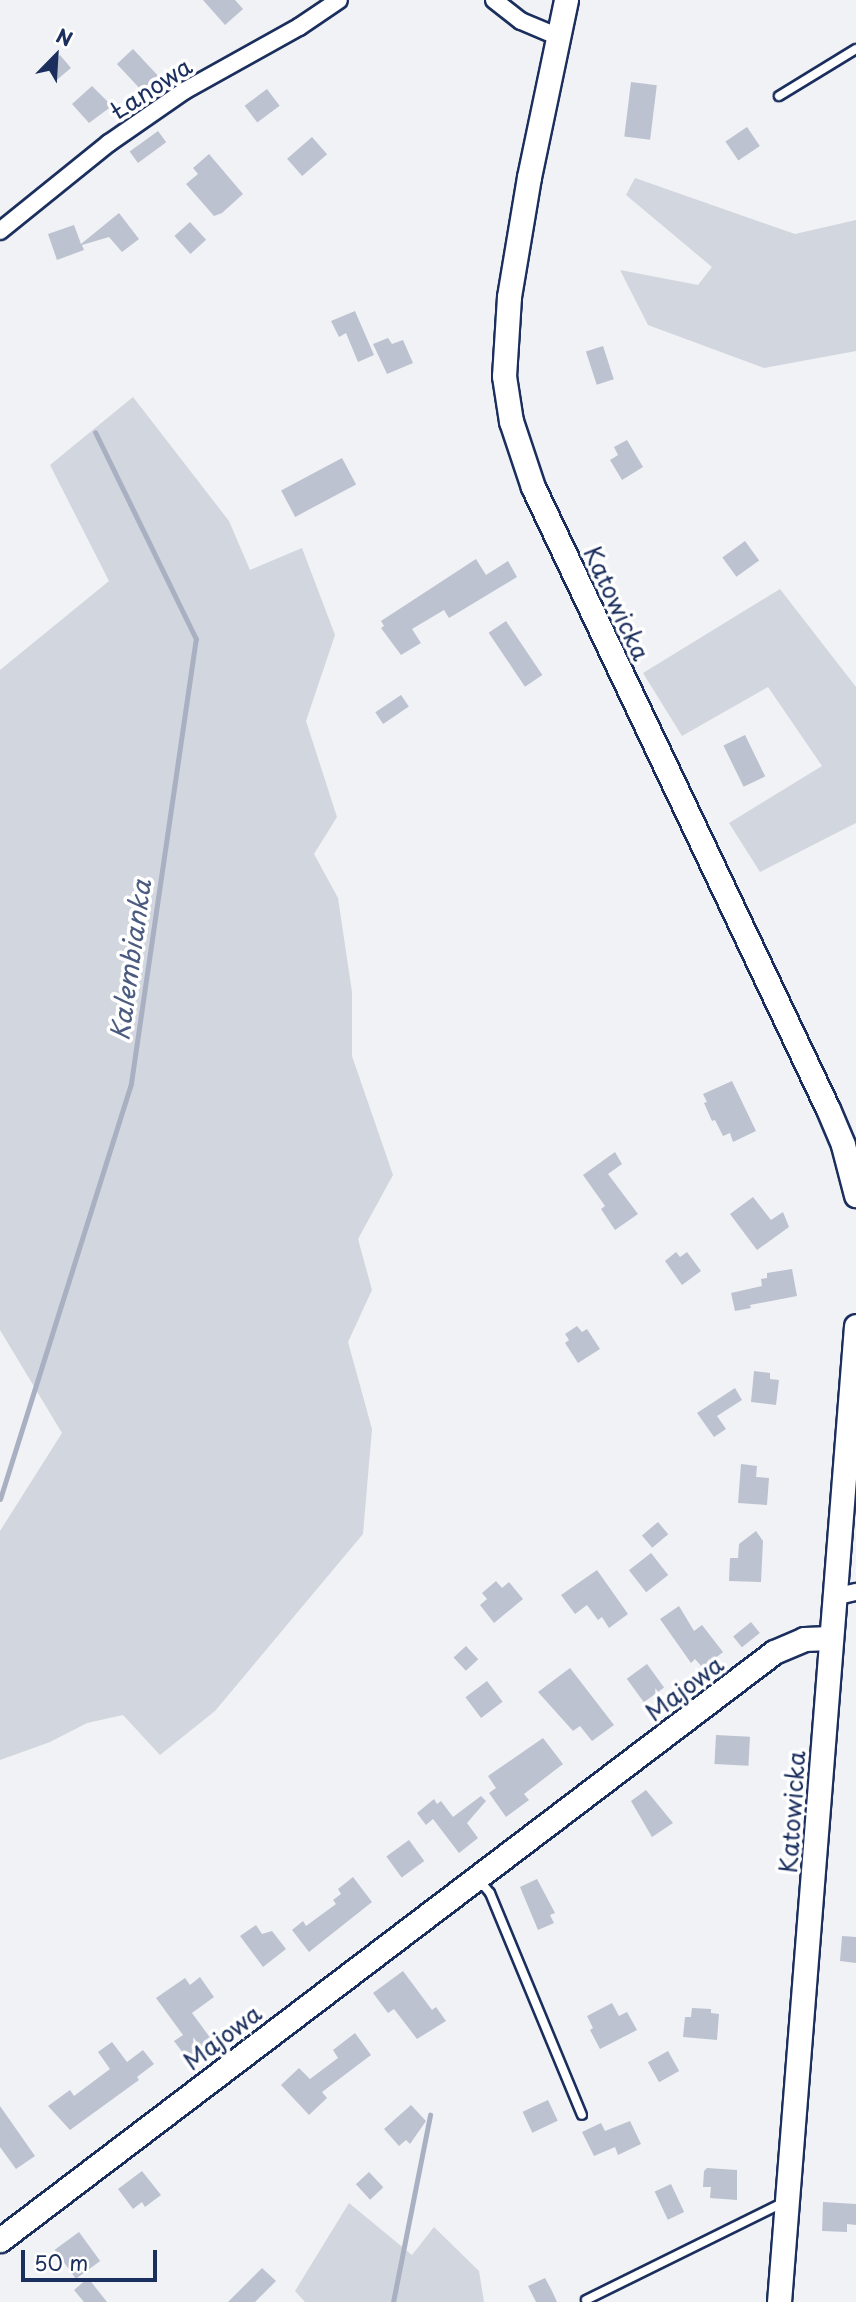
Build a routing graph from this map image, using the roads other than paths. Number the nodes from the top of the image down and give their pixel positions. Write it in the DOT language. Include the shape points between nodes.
graph roads {
  1 [pos="339,0"];
  2 [pos="494,0"];
  3 [pos="566,0"];
  4 [pos="557,36"];
  5 [pos="856,50"];
  6 [pos="779,96"];
  7 [pos="0,231"];
  8 [pos="856,1195"];
  9 [pos="856,1326"];
  10 [pos="845,1595"];
  11 [pos="831,1638"];
  12 [pos="477,1878"];
  13 [pos="582,2115"];
  14 [pos="787,2201"];
  15 [pos="0,2240"];
  16 [pos="586,2300"];
  17 [pos="779,2302"];
  1 -- 7 [label="street, Łanowa" via="184,91"];
  2 -- 4 [label="street" via="521,21"];
  3 -- 4 [label="main road, Katowicka"];
  4 -- 8 [label="main road, Katowicka" via="509,297 504,376 511,421 538,497 828,1109"];
  5 -- 6 [label="lane"];
  9 -- 10 [label="main road, Katowicka"];
  10 -- 11 [label="main road, Katowicka"];
  11 -- 12 [label="main road, Majowa" via="784,1645"];
  11 -- 14 [label="main road, Katowicka"];
  12 -- 13 [label="lane" via="490,1893"];
  12 -- 15 [label="main road, Majowa"];
  14 -- 16 [label="lane"];
  14 -- 17 [label="main road, Katowicka"];
}
